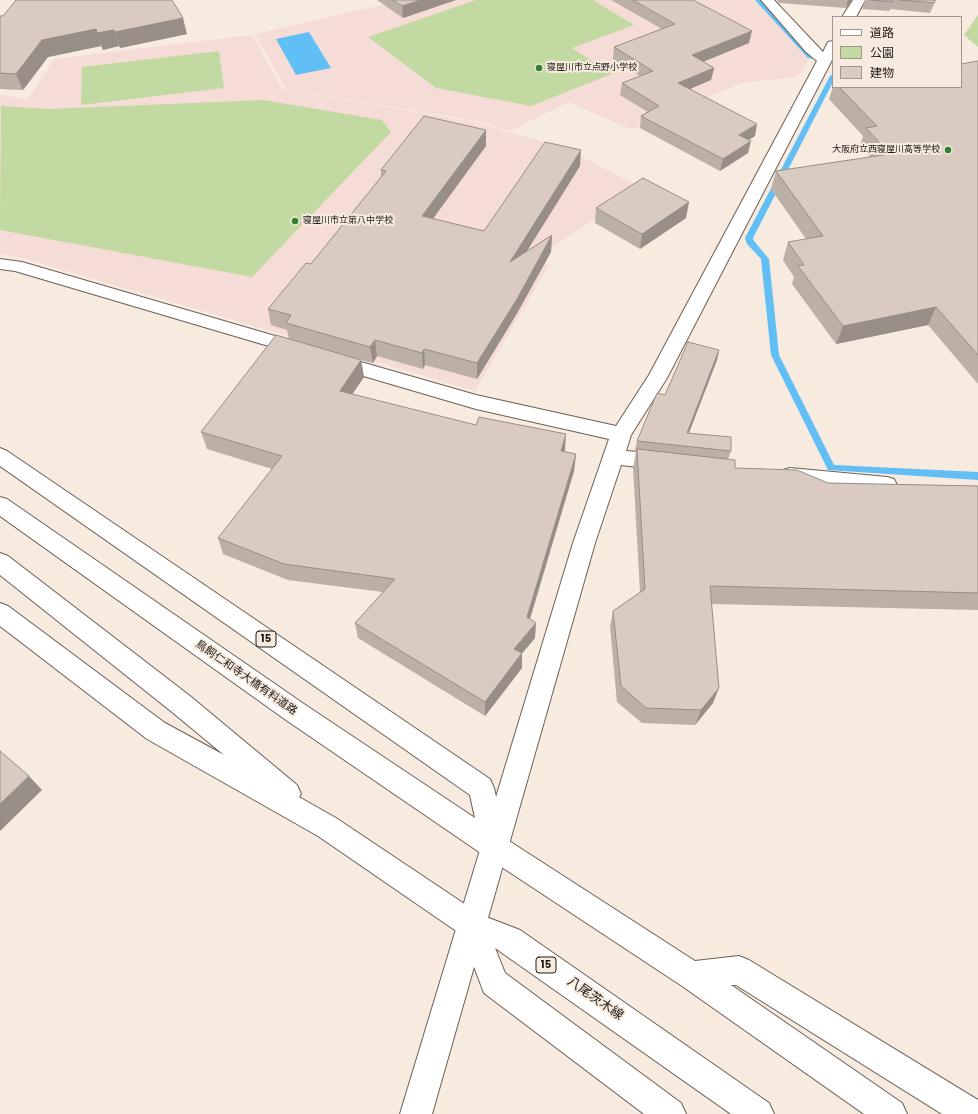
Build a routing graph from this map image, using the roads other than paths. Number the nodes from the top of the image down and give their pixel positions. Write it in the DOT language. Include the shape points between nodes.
graph roads {
  1 [pos="767,0"];
  2 [pos="859,0"];
  3 [pos="850,16"];
  4 [pos="829,52"];
  5 [pos="0,264"];
  6 [pos="621,434"];
  7 [pos="0,456"];
  8 [pos="614,457"];
  9 [pos="684,464"];
  10 [pos="771,474"];
  11 [pos="902,486"];
  12 [pos="0,505"];
  13 [pos="0,562"];
  14 [pos="0,614"];
  15 [pos="327,827"];
  16 [pos="494,847"];
  17 [pos="472,926"];
  18 [pos="692,976"];
  19 [pos="416,1114"];
  20 [pos="670,1114"];
  21 [pos="758,1114"];
  22 [pos="891,1114"];
  23 [pos="971,1114"];
  1 -- 4 [label="main road" via="811,48"];
  2 -- 3 [label="main road"];
  4 -- 6 [label="main road" via="657,378"];
  5 -- 6 [label="main road" via="16,266 476,402"];
  6 -- 8 [label="main road"];
  7 -- 16 [label="main road, 15" via="481,788"];
  8 -- 9 [label="main road"];
  8 -- 16 [label="main road" via="584,543"];
  10 -- 11 [label="main road"];
  12 -- 16 [label="main road, 鳥飼仁和寺大橋有料道路" via="295,712"];
  13 -- 15 [label="main road, 15" via="181,704"];
  14 -- 15 [label="main road, 15" via="156,731"];
  15 -- 17 [label="main road, 八尾茨木線 / 15"];
  16 -- 17 [label="main road"];
  16 -- 18 [label="main road"];
  17 -- 19 [label="main road"];
  17 -- 20 [label="main road" via="494,983"];
  17 -- 21 [label="main road, 八尾茨木線 / 15" via="510,940"];
  18 -- 22 [label="main road"];
  18 -- 23 [label="main road" via="739,970"];
}
